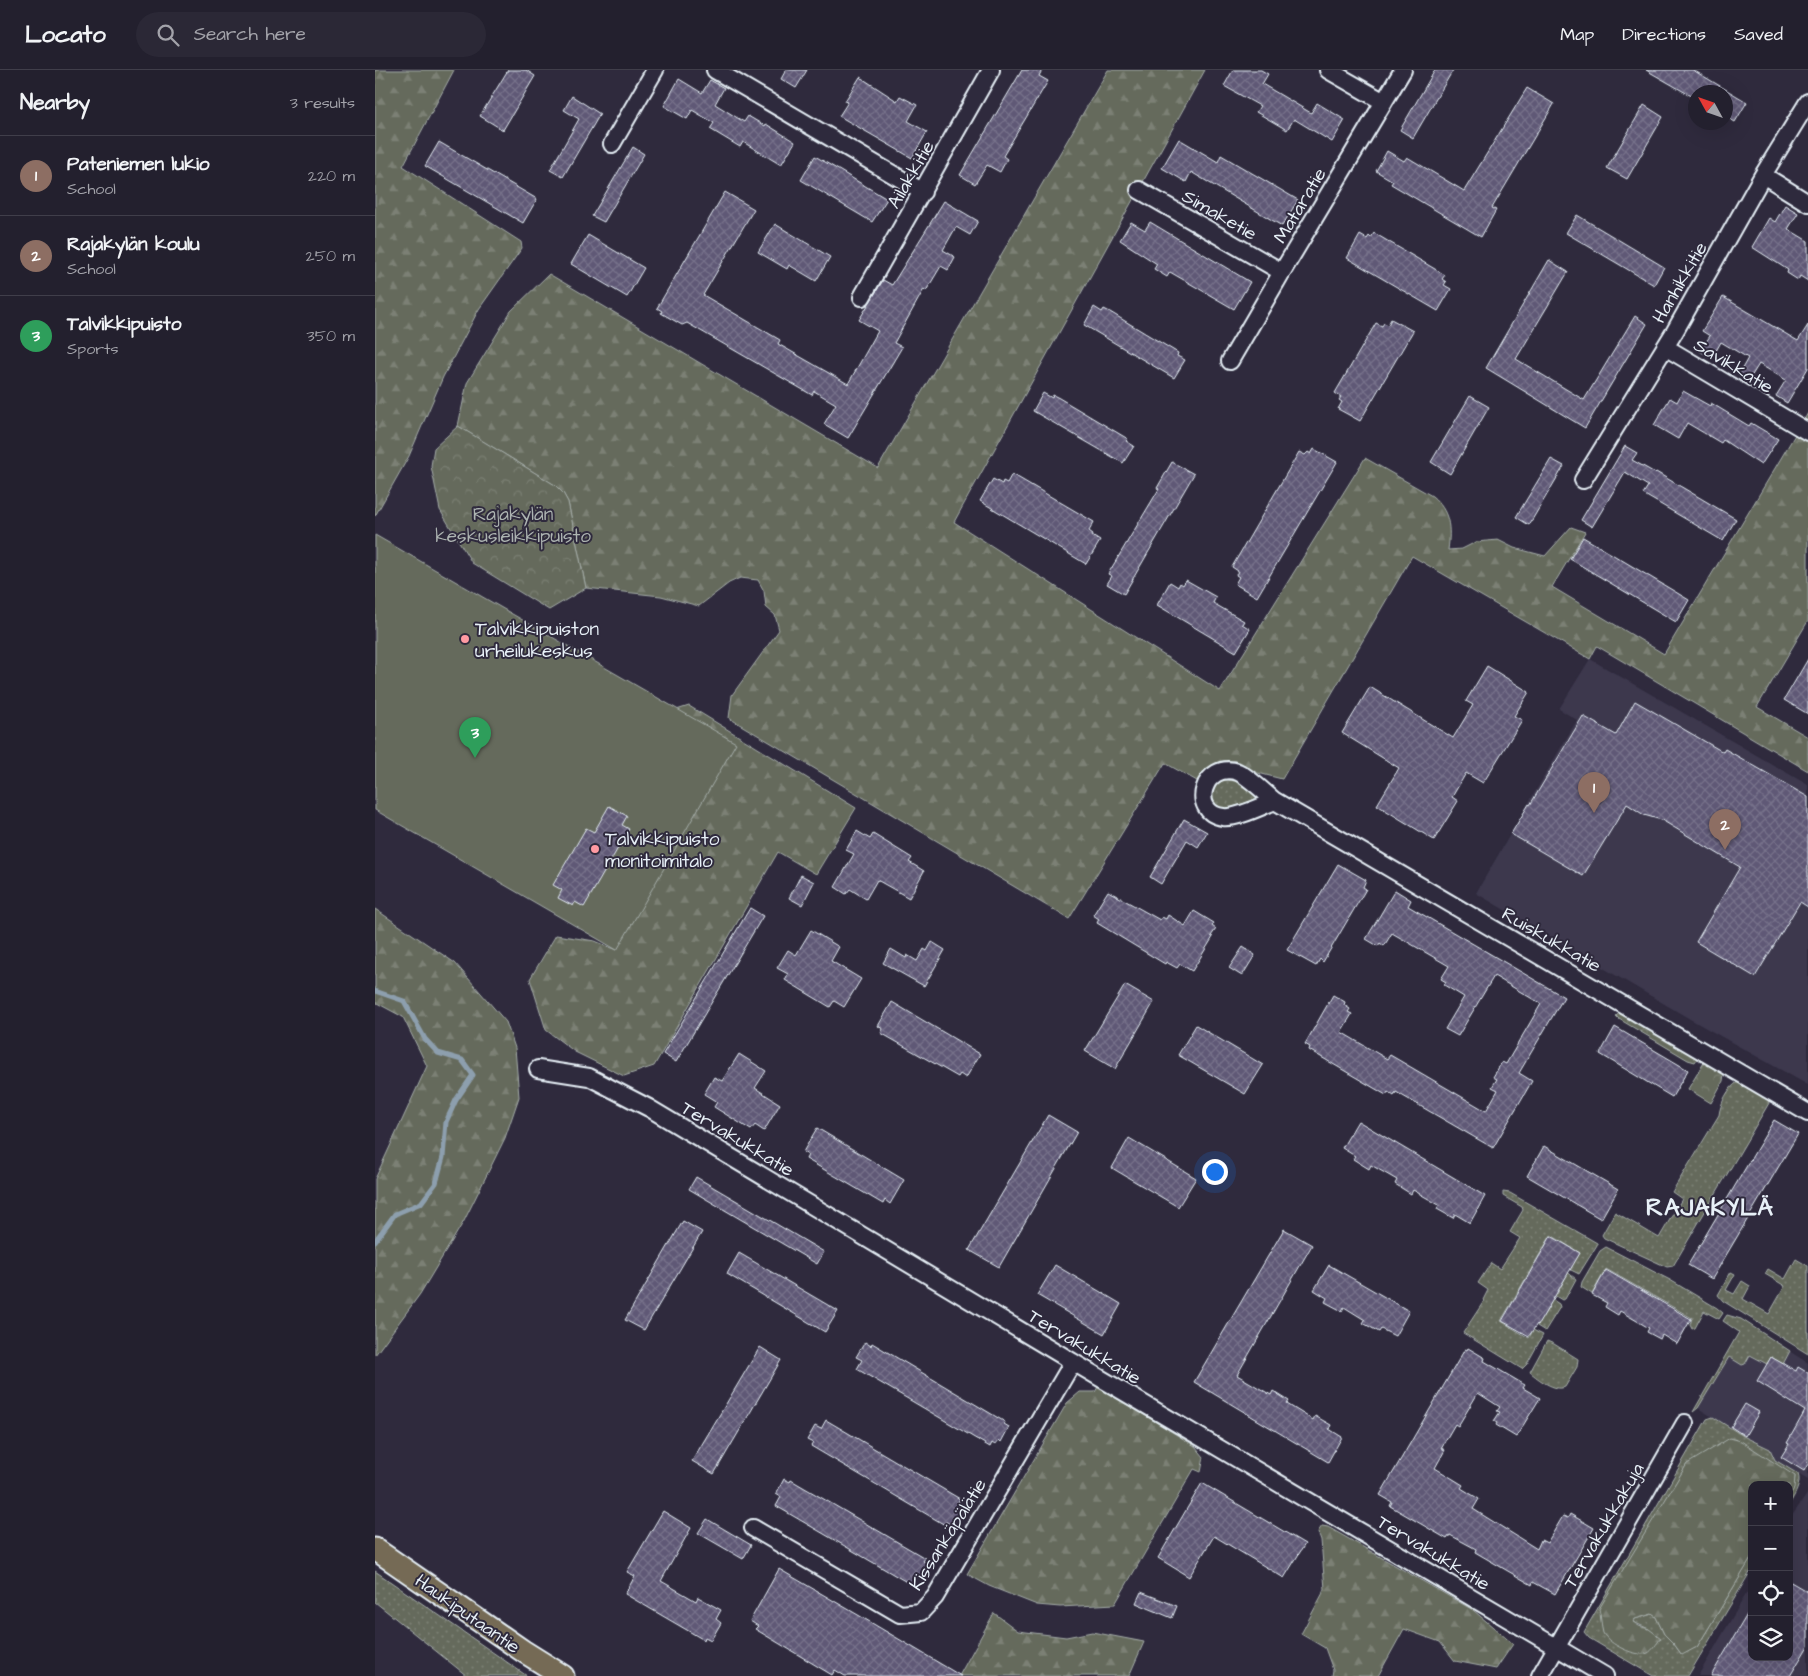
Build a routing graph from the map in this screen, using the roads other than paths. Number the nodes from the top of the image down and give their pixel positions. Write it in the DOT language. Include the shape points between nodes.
graph roads {
  1 [pos="655,70"];
  2 [pos="715,70"];
  3 [pos="991,70"];
  4 [pos="1328,70"];
  5 [pos="1403,70"];
  6 [pos="1384,102"];
  7 [pos="1808,102"];
  8 [pos="612,144"];
  9 [pos="1763,175"];
  10 [pos="1139,190"];
  11 [pos="923,192"];
  12 [pos="1808,203"];
  13 [pos="1282,272"];
  14 [pos="862,297"];
  15 [pos="1665,347"];
  16 [pos="1230,362"];
  17 [pos="1808,432"];
  18 [pos="1583,480"];
  19 [pos="1275,801"];
  20 [pos="538,1069"];
  21 [pos="1808,1112"];
  22 [pos="1073,1362"];
  23 [pos="1685,1423"];
  24 [pos="753,1528"];
  25 [pos="375,1549"];
  26 [pos="1556,1647"];
  27 [pos="563,1676"];
  28 [pos="1540,1676"];
  29 [pos="1605,1676"];
  1 -- 8 [label="street"];
  2 -- 11 [label="street"];
  3 -- 11 [label="street, Ailakkitie"];
  4 -- 6 [label="street"];
  5 -- 6 [label="street, Mataratie"];
  6 -- 13 [label="street, Mataratie"];
  7 -- 9 [label="street, Hanhikkitie"];
  9 -- 12 [label="street"];
  9 -- 15 [label="street, Hanhikkitie"];
  10 -- 13 [label="street, Simaketie"];
  11 -- 14 [label="street, Ailakkitie"];
  13 -- 16 [label="street, Mataratie"];
  15 -- 17 [label="street, Savikkatie"];
  15 -- 18 [label="street, Hanhikkitie"];
  19 -- 21 [label="street, Ruiskukkatie"];
  20 -- 22 [label="street, Tervakukkatie" via="589,1077 649,1108"];
  22 -- 24 [label="street, Kissankäpälätie" via="935,1597 921,1612 901,1614"];
  22 -- 26 [label="street, Tervakukkatie"];
  23 -- 26 [label="street, Tervakukkakuja"];
  25 -- 27 [label="main road, Haukiputaantie"];
  26 -- 28 [label="street, Tervakukkakuja"];
  26 -- 29 [label="street, Tervakukkatie"];
}
